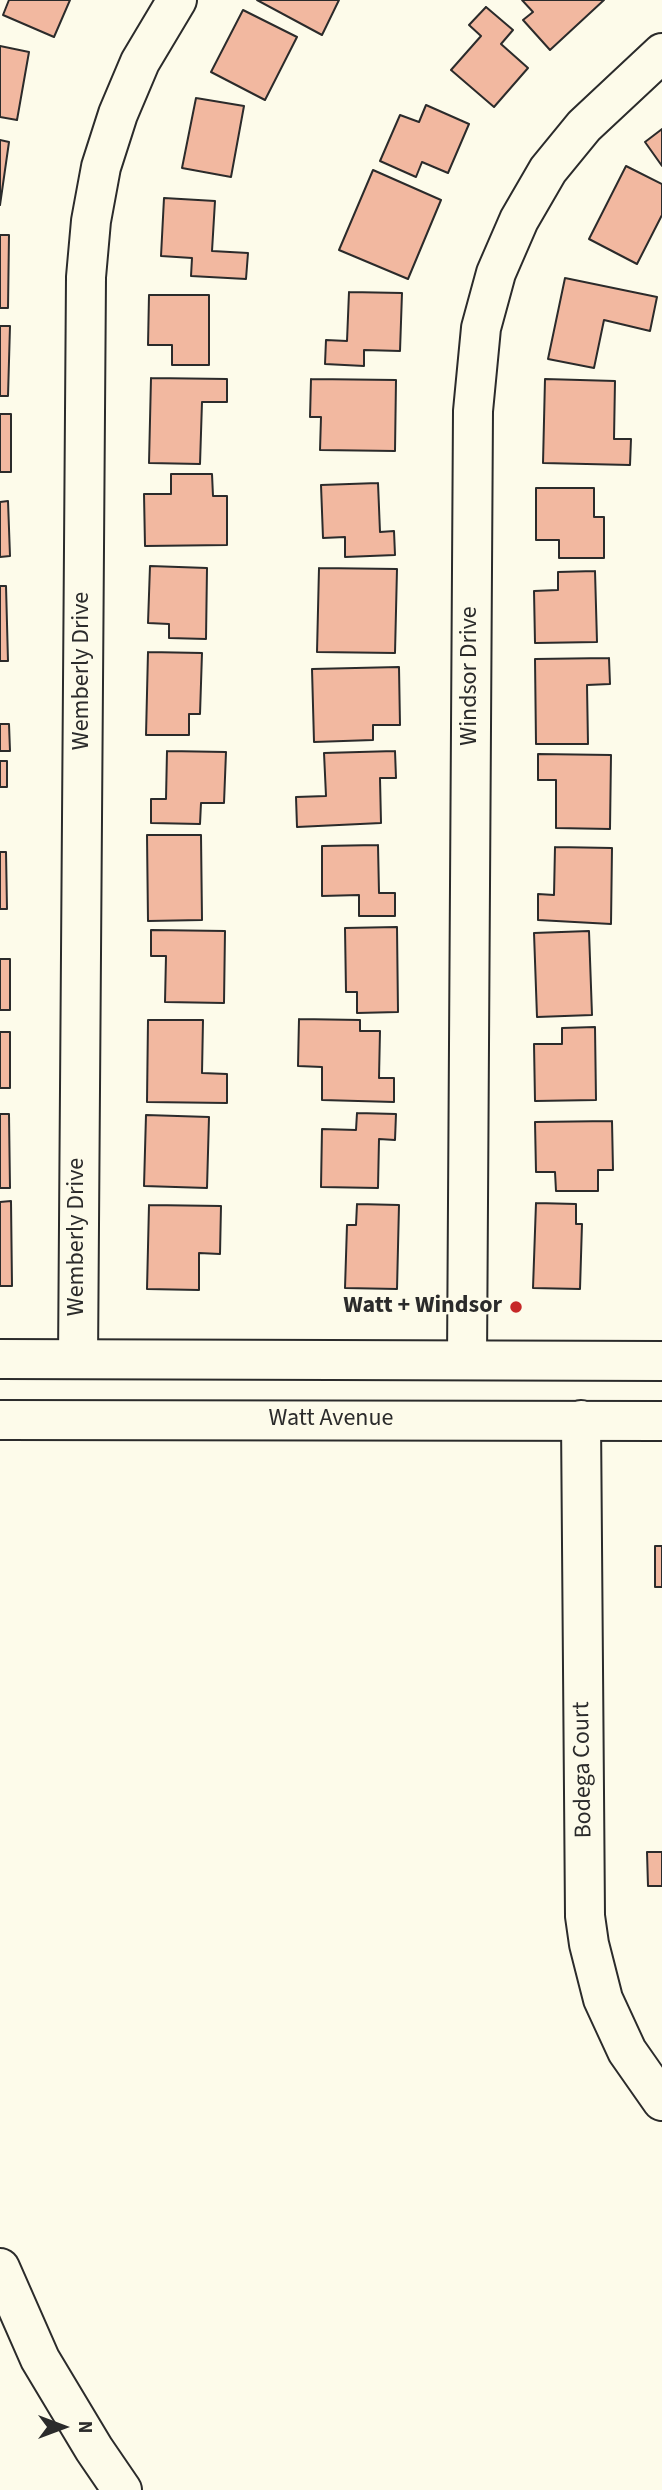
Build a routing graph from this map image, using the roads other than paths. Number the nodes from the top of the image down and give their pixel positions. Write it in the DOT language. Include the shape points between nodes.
graph roads {
  1 [pos="177,0"];
  2 [pos="662,53"];
  3 [pos="0,1359"];
  4 [pos="78,1359"];
  5 [pos="467,1360"];
  6 [pos="662,1361"];
  7 [pos="0,1420"];
  8 [pos="581,1420"];
  9 [pos="662,1421"];
  10 [pos="662,2101"];
  11 [pos="0,2268"];
  12 [pos="122,2490"];
  1 -- 4 [label="street, Wemberly Drive" via="140,62 118,114 101,167 86,277"];
  2 -- 5 [label="street, Windsor Drive" via="584,126 548,170 509,241 481,328 473,411"];
  3 -- 4 [label="street"];
  4 -- 5 [label="street"];
  5 -- 6 [label="street"];
  7 -- 8 [label="street, Watt Avenue"];
  8 -- 9 [label="street, Watt Avenue"];
  8 -- 10 [label="street, Bodega Court" via="585,1916 603,2000 627,2051"];
  11 -- 12 [label="street" via="40,2359"];
}
